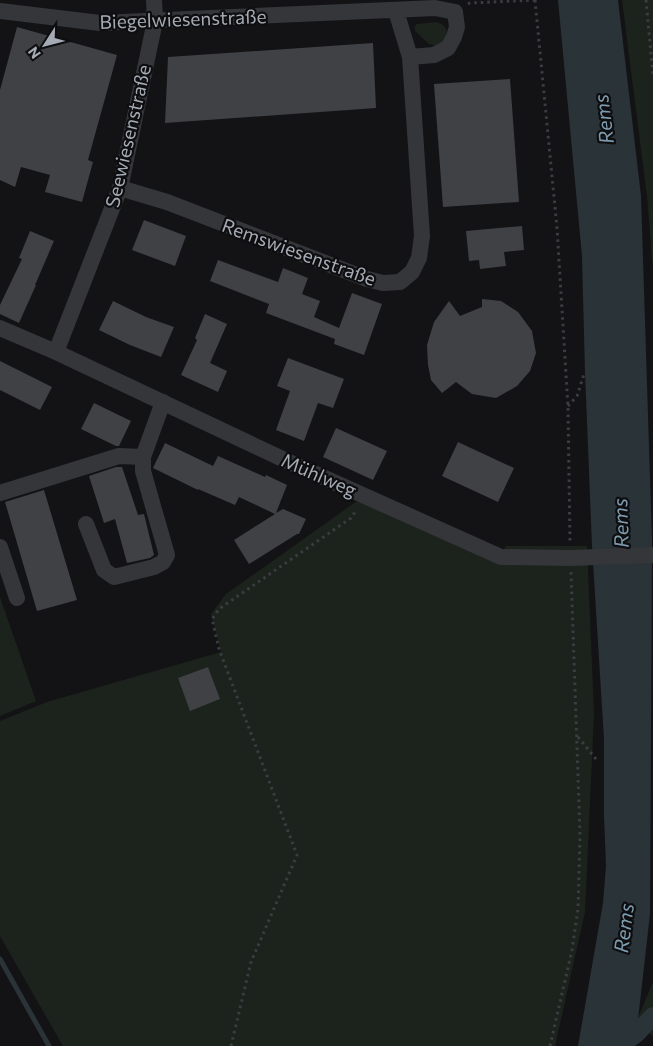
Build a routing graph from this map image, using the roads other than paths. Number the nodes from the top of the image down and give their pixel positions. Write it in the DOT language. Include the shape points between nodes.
graph roads {
  1 [pos="154,0"];
  2 [pos="350,6"];
  3 [pos="0,11"];
  4 [pos="396,11"];
  5 [pos="155,21"];
  6 [pos="410,57"];
  7 [pos="120,188"];
  8 [pos="0,328"];
  9 [pos="56,352"];
  10 [pos="163,402"];
  11 [pos="143,456"];
  12 [pos="0,493"];
  13 [pos="86,524"];
  14 [pos="0,547"];
  15 [pos="653,555"];
  16 [pos="17,598"];
  1 -- 5 [label="street, Seewiesenstraße"];
  2 -- 4 [label="street, Biegelwiesenstraße"];
  2 -- 5 [label="street, Biegelwiesenstraße"];
  3 -- 5 [label="street, Biegelwiesenstraße" via="100,23"];
  4 -- 6 [label="street"];
  4 -- 6 [label="street, Biegelwiesenstraße" via="435,8 455,12 457,27 448,48 434,55"];
  5 -- 7 [label="street, Seewiesenstraße"];
  6 -- 7 [label="street, Remswiesenstraße" via="422,236 419,258 412,272 400,282 367,280 167,202"];
  7 -- 9 [label="street, Seewiesenstraße"];
  8 -- 9 [label="street, Mühlweg"];
  9 -- 10 [label="street, Mühlweg"];
  10 -- 11 [label="street"];
  10 -- 15 [label="street, Mühlweg" via="501,557"];
  11 -- 12 [label="street" via="119,456"];
  11 -- 13 [label="street" via="142,471 167,555 163,562 114,577 104,570"];
  14 -- 16 [label="street"];
}
